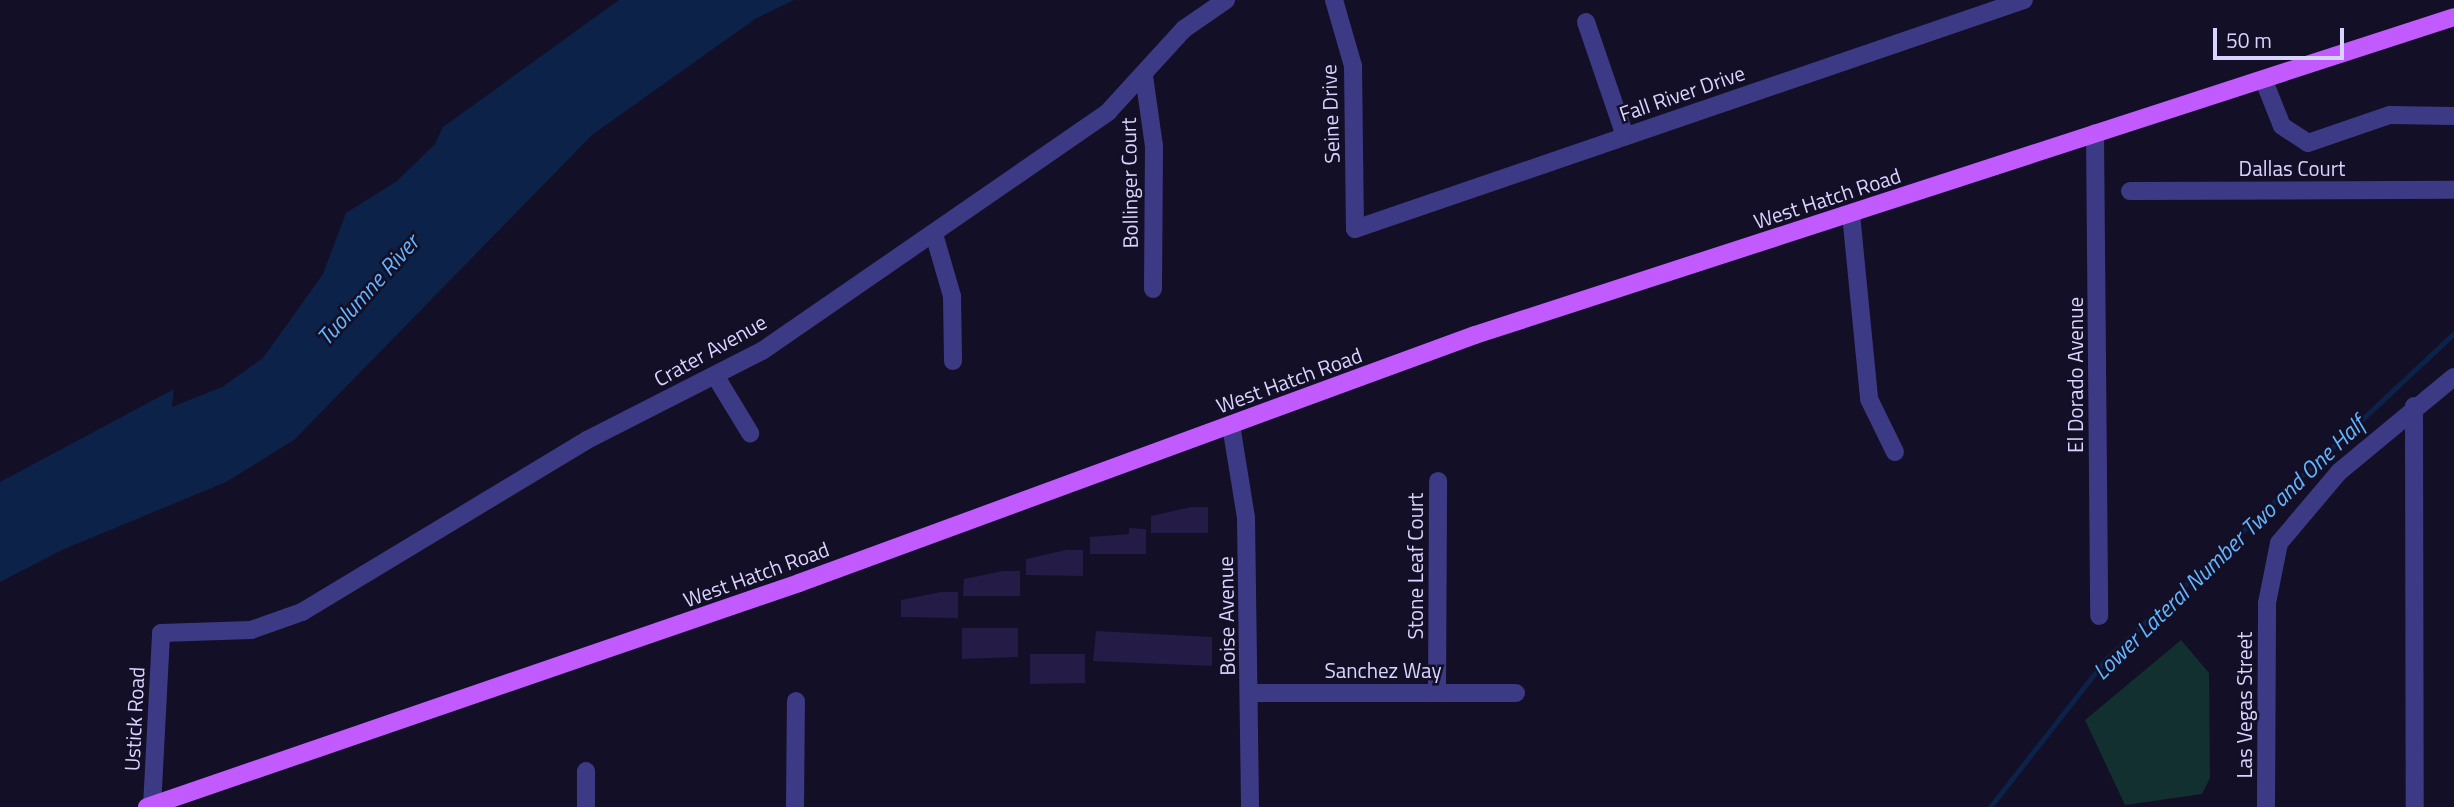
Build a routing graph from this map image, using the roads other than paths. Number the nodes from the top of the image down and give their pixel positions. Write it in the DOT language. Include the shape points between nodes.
graph roads {
  1 [pos="1226,0"];
  2 [pos="1334,0"];
  3 [pos="2024,0"];
  4 [pos="2454,17"];
  5 [pos="1586,22"];
  6 [pos="1144,76"];
  7 [pos="2264,82"];
  8 [pos="2454,116"];
  9 [pos="2095,133"];
  10 [pos="1625,136"];
  11 [pos="2454,190"];
  12 [pos="2130,191"];
  13 [pos="1851,214"];
  14 [pos="1355,229"];
  15 [pos="934,234"];
  16 [pos="1153,289"];
  17 [pos="953,361"];
  18 [pos="716,377"];
  19 [pos="2454,377"];
  20 [pos="2414,406"];
  21 [pos="1231,425"];
  22 [pos="750,433"];
  23 [pos="1895,452"];
  24 [pos="1438,481"];
  25 [pos="2099,616"];
  26 [pos="161,633"];
  27 [pos="1250,693"];
  28 [pos="1437,693"];
  29 [pos="1516,693"];
  30 [pos="796,701"];
  31 [pos="586,771"];
  32 [pos="151,806"];
  33 [pos="586,807"];
  34 [pos="795,807"];
  35 [pos="1250,807"];
  36 [pos="2266,807"];
  37 [pos="2415,807"];
  1 -- 6 [label="street, Crater Avenue" via="1184,29"];
  2 -- 14 [label="street, Seine Drive" via="1353,66"];
  3 -- 10 [label="street, Fall River Drive"];
  4 -- 7 [label="main road, West Hatch Road"];
  5 -- 10 [label="street"];
  6 -- 15 [label="street, Crater Avenue" via="1108,112"];
  6 -- 16 [label="street, Bollinger Court" via="1154,146"];
  7 -- 8 [label="street" via="2282,126 2308,143 2390,116"];
  7 -- 9 [label="main road, West Hatch Road"];
  9 -- 13 [label="main road, West Hatch Road"];
  9 -- 25 [label="street, El Dorado Avenue"];
  10 -- 14 [label="street, Fall River Drive"];
  11 -- 12 [label="street, Dallas Court"];
  13 -- 21 [label="main road, West Hatch Road" via="1475,335"];
  13 -- 23 [label="street" via="1869,399"];
  15 -- 17 [label="street" via="951,296"];
  15 -- 18 [label="street, Crater Avenue"];
  18 -- 22 [label="street"];
  18 -- 26 [label="street, Crater Avenue" via="587,440 302,612 251,630"];
  19 -- 20 [label="street, Las Vegas Street"];
  20 -- 36 [label="street, Las Vegas Street" via="2339,472 2279,543 2267,603"];
  20 -- 37 [label="street"];
  21 -- 27 [label="street, Boise Avenue" via="1246,518"];
  21 -- 32 [label="main road, West Hatch Road" via="799,583"];
  24 -- 28 [label="street, Stone Leaf Court"];
  26 -- 32 [label="street, Ustick Road"];
  27 -- 28 [label="street, Sanchez Way"];
  27 -- 35 [label="street, Boise Avenue"];
  28 -- 29 [label="street, Sanchez Way"];
  30 -- 34 [label="street"];
  31 -- 33 [label="street"];
}
